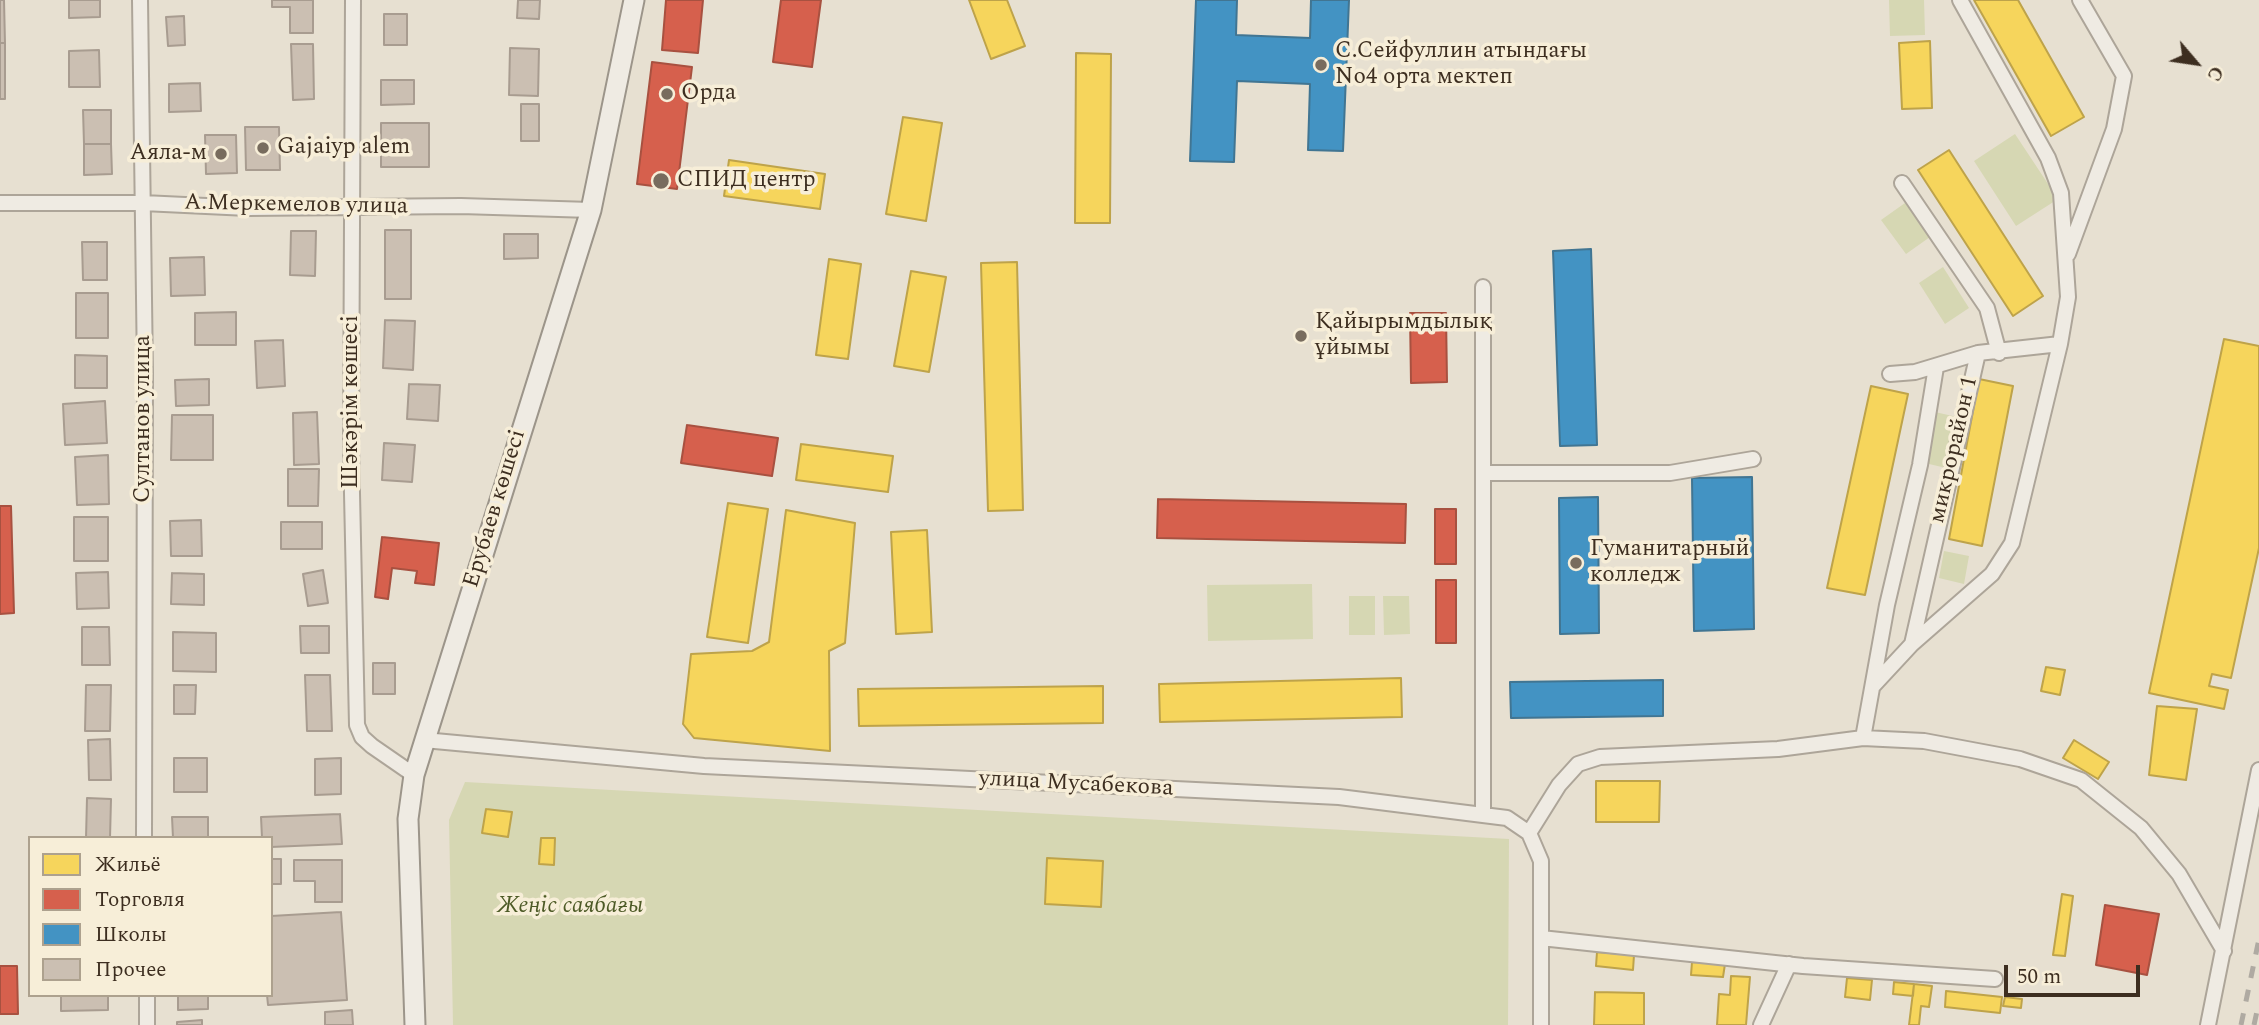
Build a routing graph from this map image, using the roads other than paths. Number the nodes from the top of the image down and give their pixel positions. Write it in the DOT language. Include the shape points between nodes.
graph roads {
  1 [pos="140,0"];
  2 [pos="353,0"];
  3 [pos="634,0"];
  4 [pos="1960,0"];
  5 [pos="2080,0"];
  6 [pos="1902,183"];
  7 [pos="0,203"];
  8 [pos="143,203"];
  9 [pos="354,209"];
  10 [pos="591,210"];
  11 [pos="2066,262"];
  12 [pos="1483,287"];
  13 [pos="2060,344"];
  14 [pos="1978,353"];
  15 [pos="1999,353"];
  16 [pos="1936,367"];
  17 [pos="1890,374"];
  18 [pos="1753,459"];
  19 [pos="1483,473"];
  20 [pos="1912,644"];
  21 [pos="1872,687"];
  22 [pos="1863,738"];
  23 [pos="424,740"];
  24 [pos="2259,770"];
  25 [pos="414,775"];
  26 [pos="1483,815"];
  27 [pos="1529,834"];
  28 [pos="144,836"];
  29 [pos="1541,937"];
  30 [pos="2224,951"];
  31 [pos="1789,964"];
  32 [pos="1995,979"];
  33 [pos="147,997"];
  34 [pos="147,1025"];
  35 [pos="415,1025"];
  36 [pos="1541,1025"];
  37 [pos="1761,1025"];
  38 [pos="2208,1025"];
  1 -- 8 [label="street, Султанов улица"];
  2 -- 9 [label="street, Шәкәрім көшесі"];
  3 -- 10 [label="main road, Ерубаев көшесі"];
  4 -- 11 [label="street" via="2048,158 2061,193"];
  5 -- 11 [label="street" via="2124,76 2114,129"];
  6 -- 15 [label="street" via="1987,308"];
  7 -- 8 [label="street, А.Меркемелов улица"];
  8 -- 9 [label="street, А.Меркемелов улица"];
  8 -- 28 [label="street, Султанов улица"];
  9 -- 10 [label="street, А.Меркемелов улица"];
  9 -- 25 [label="street, Шәкәрім көшесі" via="351,447 357,725 372,746"];
  10 -- 23 [label="main road, Ерубаев көшесі"];
  11 -- 13 [label="street" via="2068,297"];
  12 -- 19 [label="street"];
  13 -- 15 [label="street, микрорайон 1"];
  13 -- 20 [label="street" via="2012,543 1992,574"];
  14 -- 15 [label="street, микрорайон 1"];
  14 -- 16 [label="street"];
  14 -- 20 [label="street, микрорайон 1"];
  16 -- 17 [label="street"];
  16 -- 21 [label="street" via="1920,465"];
  18 -- 19 [label="street" via="1670,473"];
  19 -- 26 [label="street"];
  20 -- 21 [label="street"];
  21 -- 22 [label="street"];
  22 -- 27 [label="street" via="1778,749 1600,757 1578,764 1559,785"];
  22 -- 30 [label="street" via="1924,741 2007,756 2081,780 2141,828 2179,874"];
  23 -- 25 [label="main road, Ерубаев көшесі"];
  23 -- 26 [label="street, улица Мусабекова" via="704,766 1339,797"];
  24 -- 30 [label="street"];
  25 -- 35 [label="main road, Ерубаев көшесі" via="408,820"];
  26 -- 27 [label="street, улица Мусабекова" via="1507,818"];
  27 -- 29 [label="street" via="1541,861"];
  29 -- 31 [label="street"];
  29 -- 36 [label="street"];
  30 -- 38 [label="street"];
  31 -- 32 [label="street"];
  31 -- 37 [label="street"];
  33 -- 34 [label="street"];
}
